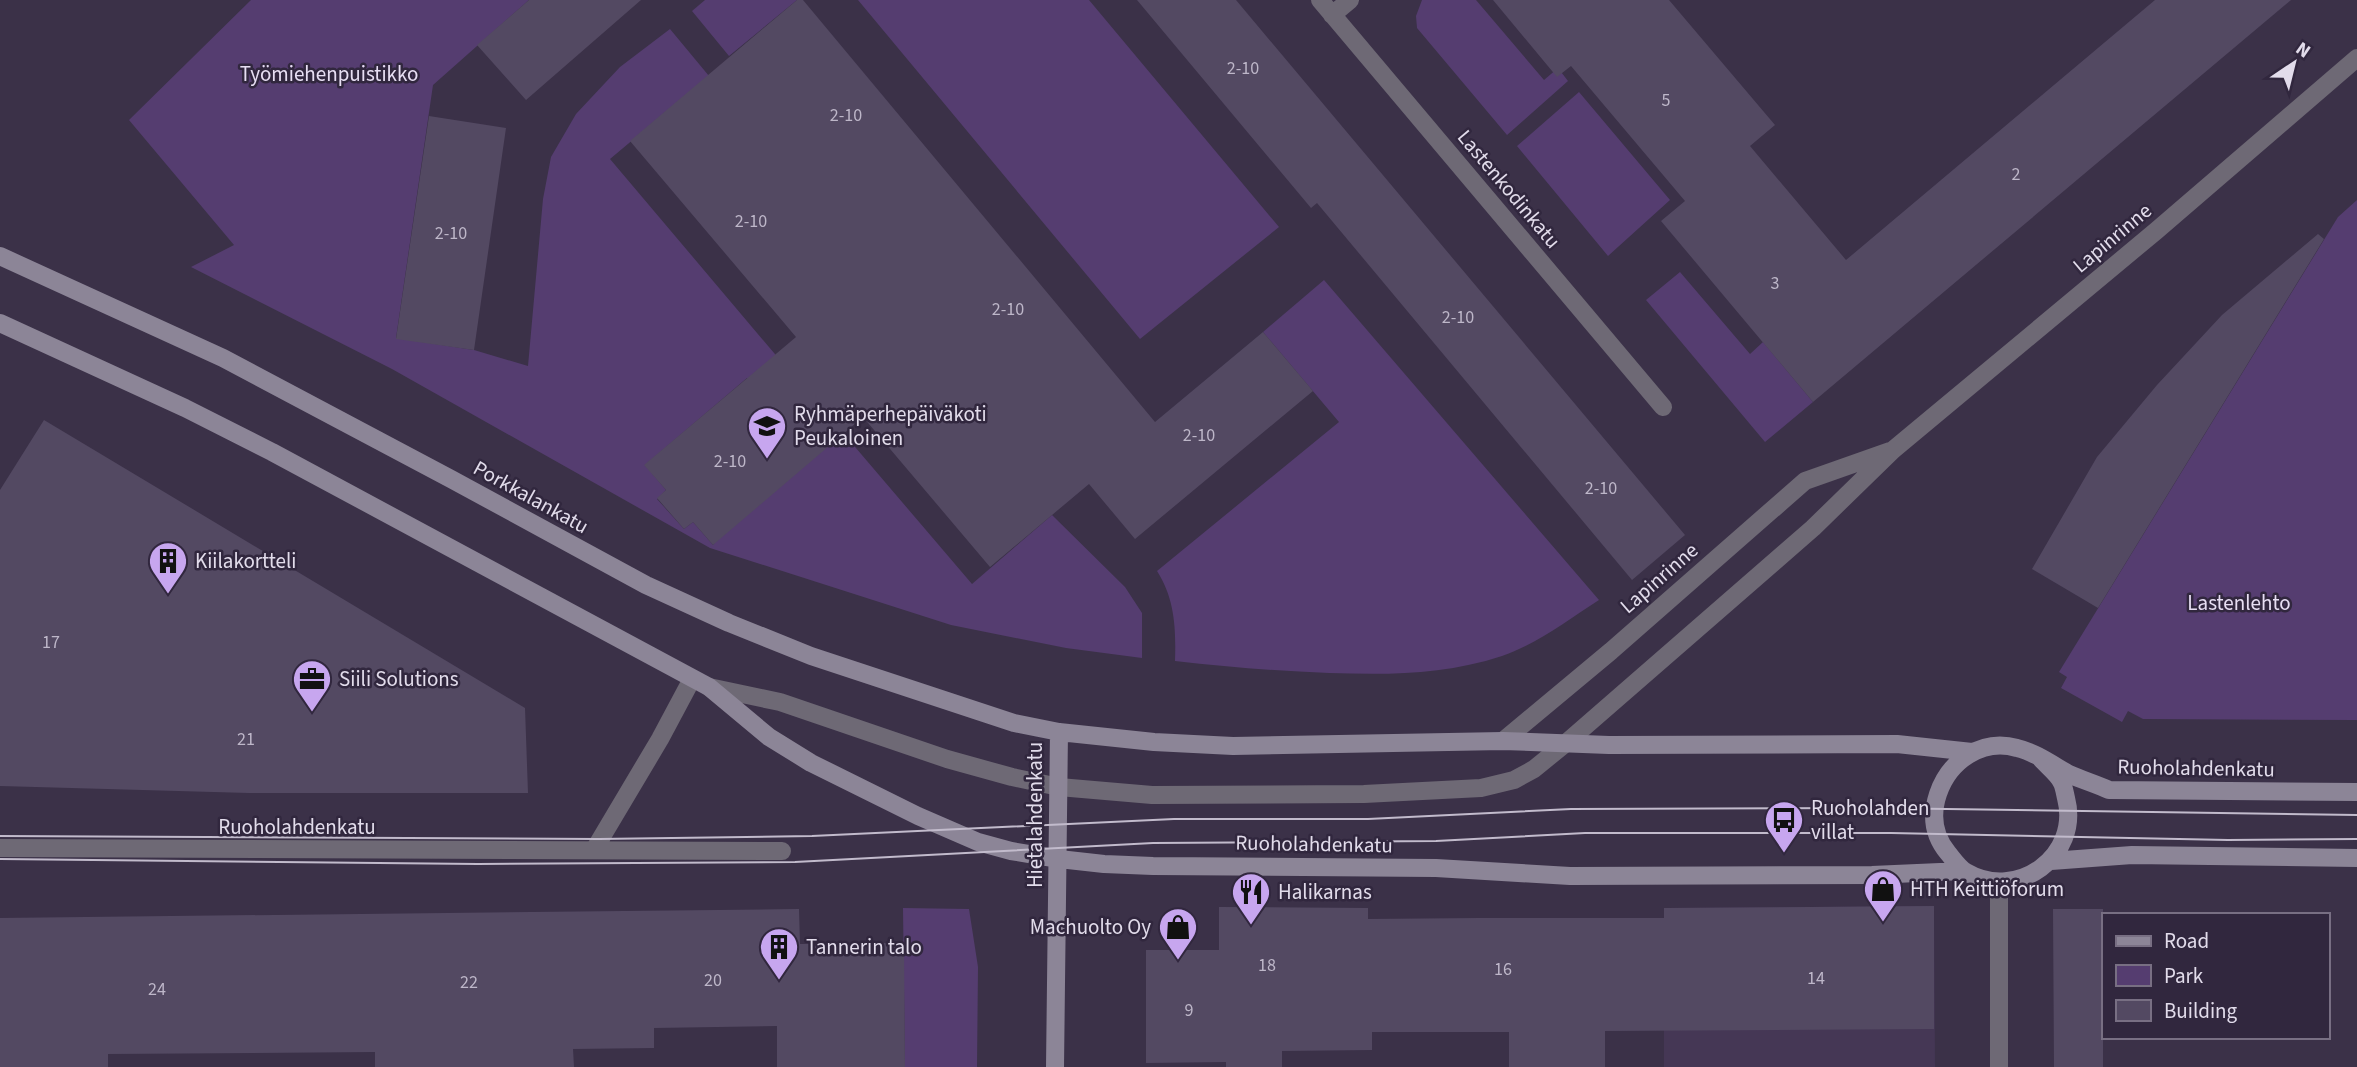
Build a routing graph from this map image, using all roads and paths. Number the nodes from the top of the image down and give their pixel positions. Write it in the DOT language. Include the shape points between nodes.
graph roads {
  1 [pos="1320,0"];
  2 [pos="1350,0"];
  3 [pos="1332,15"];
  4 [pos="2357,58"];
  5 [pos="0,256"];
  6 [pos="0,323"];
  7 [pos="1663,407"];
  8 [pos="1893,450"];
  9 [pos="692,679"];
  10 [pos="709,687"];
  11 [pos="1059,732"];
  12 [pos="1503,741"];
  13 [pos="1566,743"];
  14 [pos="1972,752"];
  15 [pos="2041,759"];
  16 [pos="1059,788"];
  17 [pos="2357,792"];
  18 [pos="0,848"];
  19 [pos="594,850"];
  20 [pos="782,851"];
  21 [pos="2357,858"];
  22 [pos="1059,859"];
  23 [pos="2052,861"];
  24 [pos="1963,871"];
  25 [pos="1999,882"];
  26 [pos="1055,1067"];
  27 [pos="1999,1067"];
  1 -- 3 [label="street, Lastenkodinkatu"];
  2 -- 3 [label="street"];
  3 -- 7 [label="street, Lastenkodinkatu"];
  4 -- 8 [label="street, Lapinrinne"];
  5 -- 11 [label="street, Porkkalankatu" via="141,319 314,406 646,585 729,623 950,704"];
  6 -- 9 [label="street" via="284,458"];
  8 -- 12 [label="street, Lapinrinne" via="1805,481"];
  8 -- 13 [label="street, Lapinrinne" via="1813,528"];
  9 -- 10 [label="street, Ruoholahdenkatu"];
  9 -- 19 [label="street"];
  10 -- 16 [label="street, Ruoholahdenkatu" via="780,702 947,759"];
  10 -- 22 [label="street, Ruoholahdenkatu" via="768,737 918,816 978,842"];
  11 -- 12 [label="street" via="1233,746"];
  11 -- 16 [label="street, Hietalahdenkatu"];
  12 -- 13 [label="street"];
  13 -- 14 [label="street" via="1897,744"];
  13 -- 16 [label="street, Ruoholahdenkatu" via="1514,780 1480,788 1364,794 1153,795"];
  14 -- 15 [label="street" via="1993,746 2017,747"];
  14 -- 24 [label="street" via="1944,777 1933,809 1939,842"];
  15 -- 17 [label="street, Ruoholahdenkatu" via="2109,790"];
  15 -- 23 [label="street" via="2062,782 2069,812 2066,835"];
  16 -- 22 [label="street, Hietalahdenkatu"];
  18 -- 19 [label="street, Ruoholahdenkatu"];
  19 -- 20 [label="street, Ruoholahdenkatu"];
  21 -- 23 [label="street" via="2132,855"];
  22 -- 24 [label="street, Ruoholahdenkatu" via="1141,865 1436,868 1570,876"];
  22 -- 26 [label="street, Hietalahdenkatu"];
  23 -- 25 [label="street" via="2028,876"];
  24 -- 25 [label="street"];
  25 -- 27 [label="street"];
}
